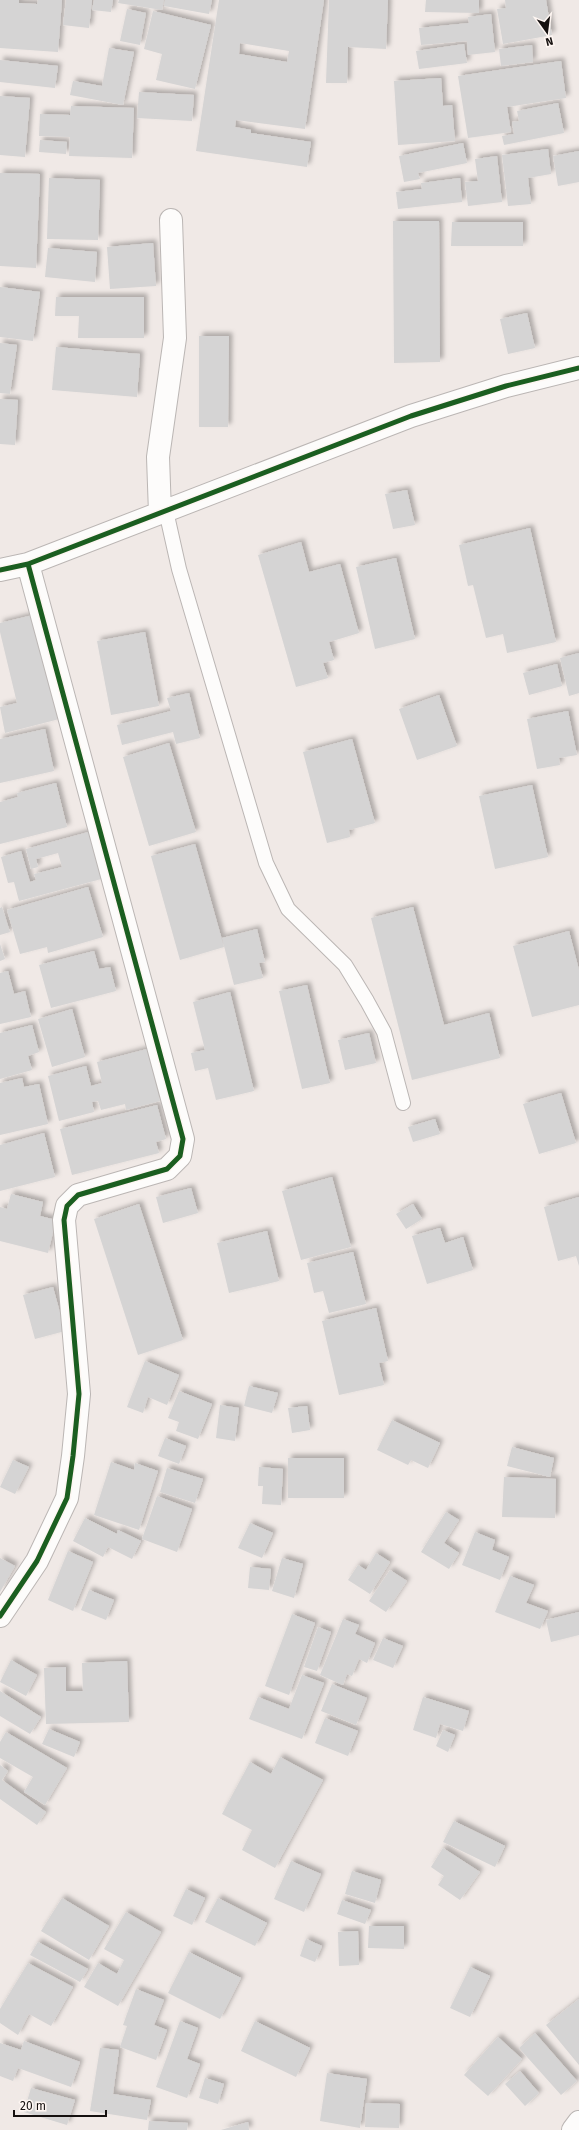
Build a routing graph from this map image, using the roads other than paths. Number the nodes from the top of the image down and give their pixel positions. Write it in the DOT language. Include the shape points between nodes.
graph roads {
  1 [pos="171,220"];
  2 [pos="579,368"];
  3 [pos="163,512"];
  4 [pos="28,564"];
  5 [pos="0,570"];
  6 [pos="403,1103"];
  7 [pos="0,1616"];
  8 [pos="579,2122"];
  9 [pos="573,2130"];
  1 -- 3 [label="street" via="175,338 158,457"];
  2 -- 3 [label="street" via="506,386 411,416"];
  3 -- 4 [label="street"];
  3 -- 6 [label="lane" via="266,863 288,909 344,964 367,1001 384,1032"];
  4 -- 5 [label="street"];
  4 -- 7 [label="street" via="182,1139 180,1156 167,1169 78,1195 67,1206 64,1220 79,1394 73,1456 66,1498 37,1561"];
  8 -- 9 [label="street"];
}
